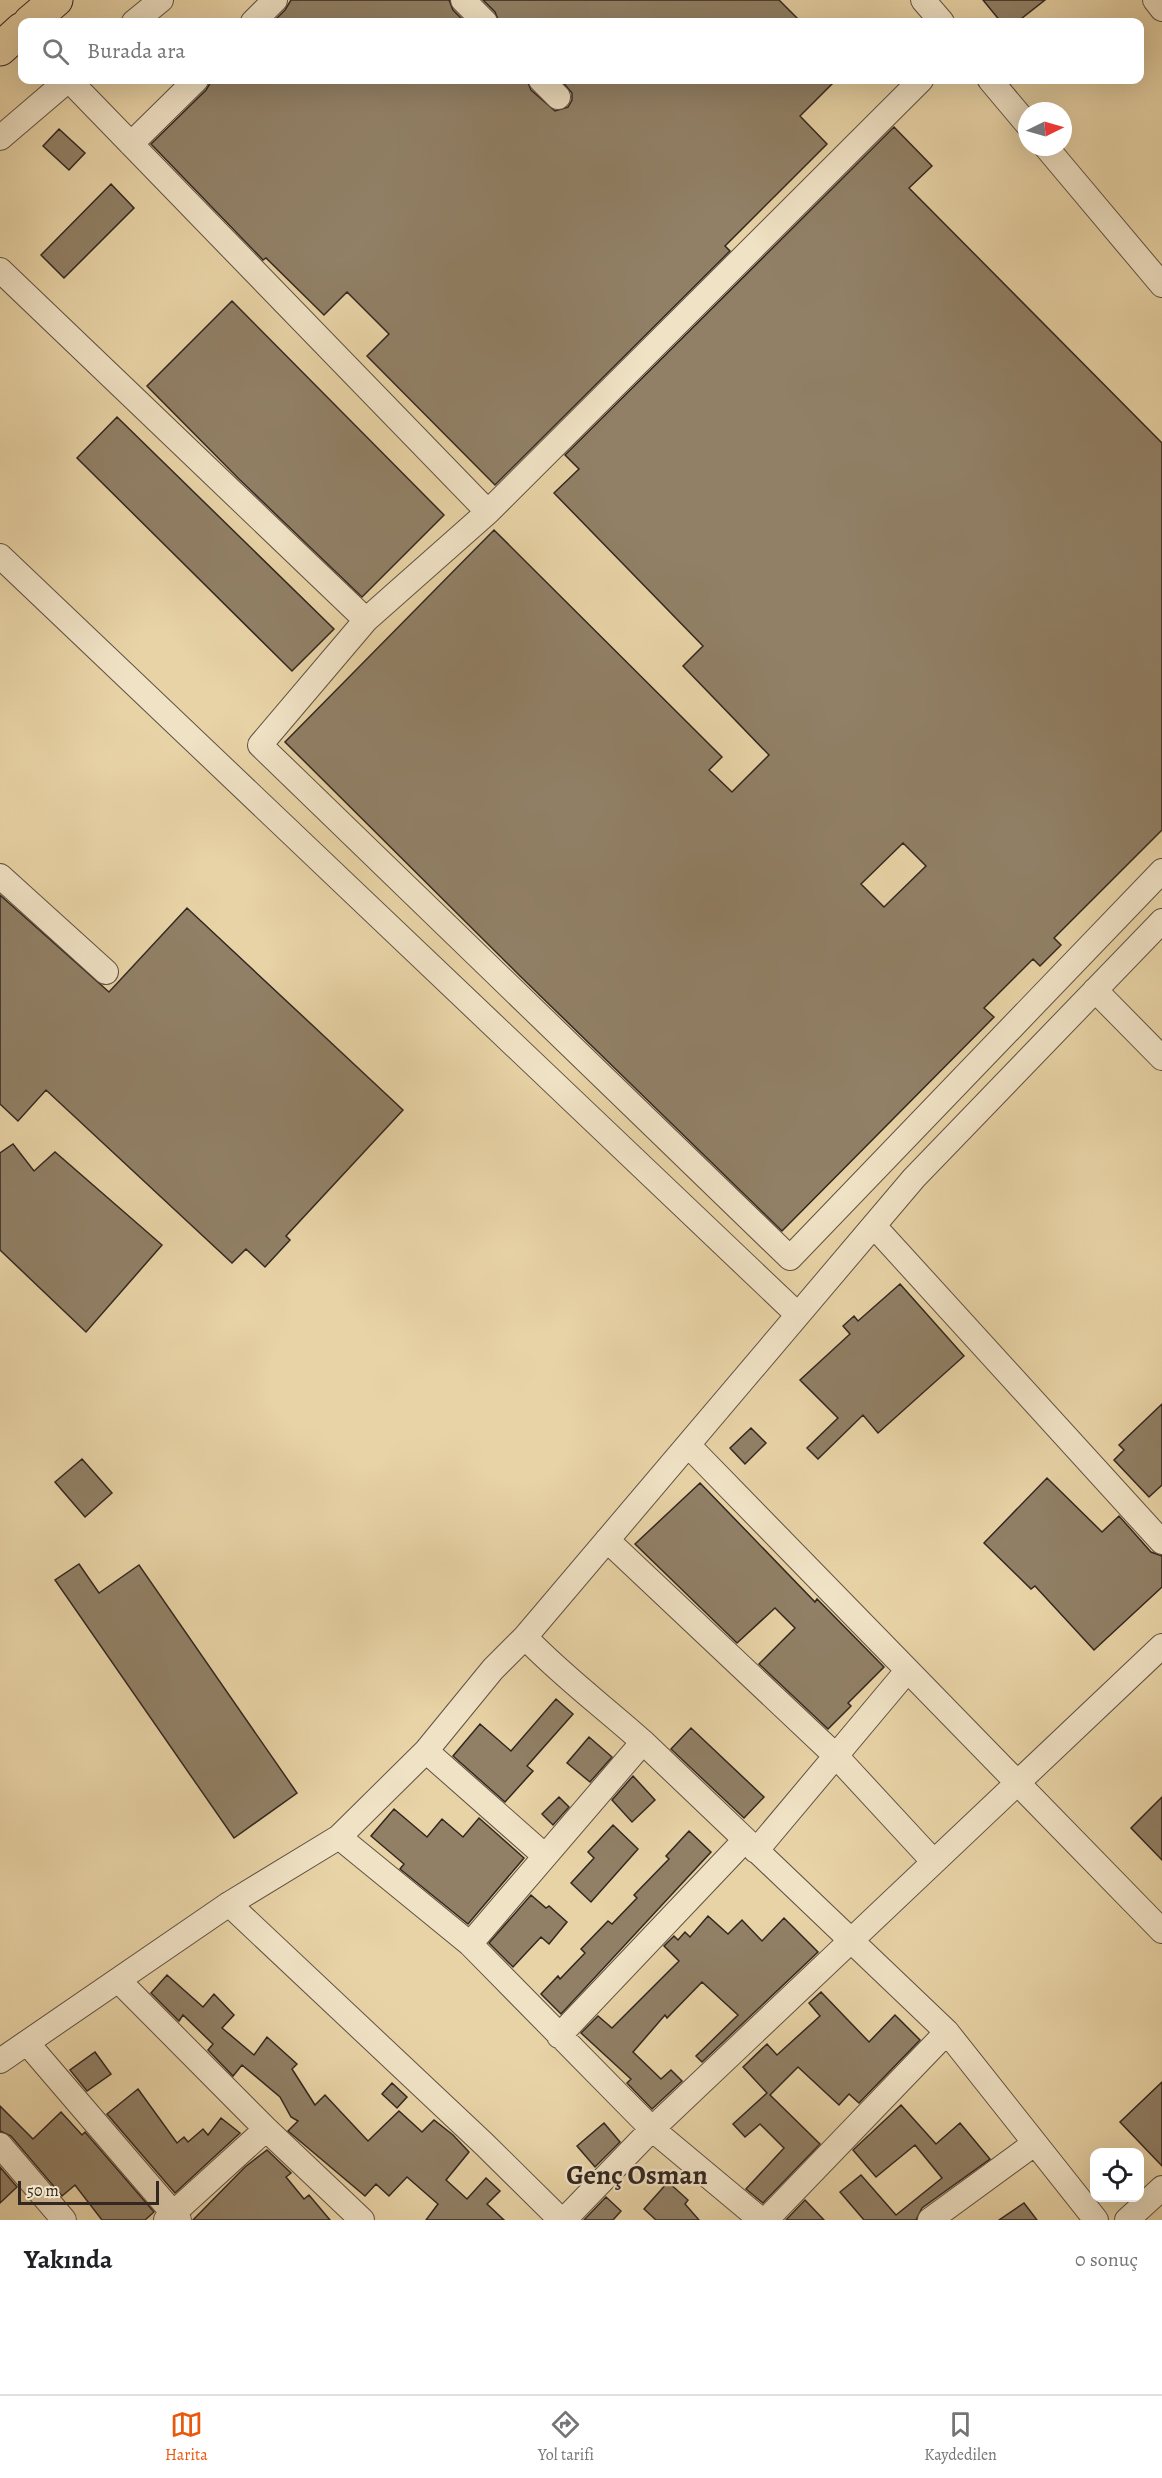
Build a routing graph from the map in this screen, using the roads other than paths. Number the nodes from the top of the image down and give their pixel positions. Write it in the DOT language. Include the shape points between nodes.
graph roads {
  1 [pos="56,0"];
  2 [pos="161,0"];
  3 [pos="275,0"];
  4 [pos="463,0"];
  5 [pos="923,0"];
  6 [pos="1155,0"];
  7 [pos="1162,9"];
  8 [pos="35,18"];
  9 [pos="139,18"];
  10 [pos="257,18"];
  11 [pos="481,18"];
  12 [pos="939,18"];
  13 [pos="18,33"];
  14 [pos="0,49"];
  15 [pos="64,84"];
  16 [pos="73,84"];
  17 [pos="192,84"];
  18 [pos="545,84"];
  19 [pos="917,84"];
  20 [pos="993,84"];
  21 [pos="558,97"];
  22 [pos="1018,113"];
  23 [pos="0,138"];
  24 [pos="131,144"];
  25 [pos="1054,156"];
  26 [pos="0,270"];
  27 [pos="1162,285"];
  28 [pos="488,512"];
  29 [pos="0,556"];
  30 [pos="366,620"];
  31 [pos="1162,871"];
  32 [pos="0,876"];
  33 [pos="1162,921"];
  34 [pos="106,972"];
  35 [pos="1095,990"];
  36 [pos="1162,1058"];
  37 [pos="874,1226"];
  38 [pos="798,1315"];
  39 [pos="688,1445"];
  40 [pos="607,1540"];
  41 [pos="1162,1542"];
  42 [pos="525,1637"];
  43 [pos="1162,1646"];
  44 [pos="908,1671"];
  45 [pos="643,1742"];
  46 [pos="426,1751"];
  47 [pos="836,1756"];
  48 [pos="1017,1784"];
  49 [pos="339,1837"];
  50 [pos="750,1845"];
  51 [pos="545,1856"];
  52 [pos="934,1862"];
  53 [pos="229,1904"];
  54 [pos="1162,1931"];
  55 [pos="850,1942"];
  56 [pos="470,1944"];
  57 [pos="119,1981"];
  58 [pos="947,2032"];
  59 [pos="559,2036"];
  60 [pos="28,2044"];
  61 [pos="0,2061"];
  62 [pos="266,2129"];
  63 [pos="652,2129"];
  64 [pos="1034,2144"];
  65 [pos="0,2145"];
  66 [pos="1162,2188"];
  67 [pos="173,2218"];
  68 [pos="64,2220"];
  69 [pos="362,2220"];
  70 [pos="562,2220"];
  71 [pos="761,2220"];
  72 [pos="766,2220"];
  73 [pos="930,2220"];
  74 [pos="1096,2220"];
  75 [pos="1127,2220"];
  1 -- 8 [label="highway"];
  2 -- 9 [label="street"];
  3 -- 10 [label="street"];
  4 -- 11 [label="street"];
  5 -- 12 [label="street"];
  6 -- 7 [label="street"];
  13 -- 14 [label="highway"];
  15 -- 23 [label="street"];
  16 -- 24 [label="street"];
  17 -- 24 [label="street"];
  18 -- 21 [label="street"];
  19 -- 28 [label="street"];
  20 -- 22 [label="street"];
  24 -- 28 [label="street"];
  25 -- 27 [label="street"];
  26 -- 30 [label="street"];
  28 -- 30 [label="street"];
  29 -- 38 [label="street"];
  30 -- 31 [label="street" via="260,745 790,1258"];
  32 -- 34 [label="street"];
  33 -- 35 [label="street"];
  35 -- 36 [label="street"];
  35 -- 37 [label="street" via="914,1178"];
  37 -- 38 [label="street"];
  37 -- 41 [label="street"];
  38 -- 39 [label="street"];
  39 -- 40 [label="street"];
  39 -- 44 [label="street"];
  40 -- 42 [label="street"];
  40 -- 47 [label="street"];
  42 -- 45 [label="street" via="549,1663"];
  42 -- 46 [label="street" via="493,1669"];
  43 -- 48 [label="street"];
  44 -- 47 [label="street"];
  44 -- 48 [label="street"];
  45 -- 50 [label="street"];
  45 -- 51 [label="street"];
  46 -- 49 [label="street"];
  46 -- 51 [label="street"];
  47 -- 50 [label="street"];
  47 -- 52 [label="street"];
  48 -- 52 [label="street"];
  48 -- 54 [label="street"];
  49 -- 53 [label="street"];
  49 -- 56 [label="street"];
  50 -- 55 [label="street"];
  50 -- 59 [label="street"];
  51 -- 56 [label="street"];
  52 -- 55 [label="street"];
  53 -- 57 [label="street"];
  53 -- 70 [label="street"];
  55 -- 58 [label="street"];
  55 -- 63 [label="street"];
  56 -- 59 [label="street"];
  57 -- 60 [label="street"];
  57 -- 62 [label="street"];
  58 -- 64 [label="street"];
  58 -- 72 [label="street"];
  59 -- 63 [label="street"];
  60 -- 61 [label="street"];
  60 -- 67 [label="street"];
  62 -- 67 [label="street"];
  62 -- 69 [label="street"];
  63 -- 70 [label="street"];
  63 -- 71 [label="street"];
  64 -- 73 [label="street"];
  64 -- 74 [label="street"];
  65 -- 68 [label="street"];
  66 -- 75 [label="street"];
}
